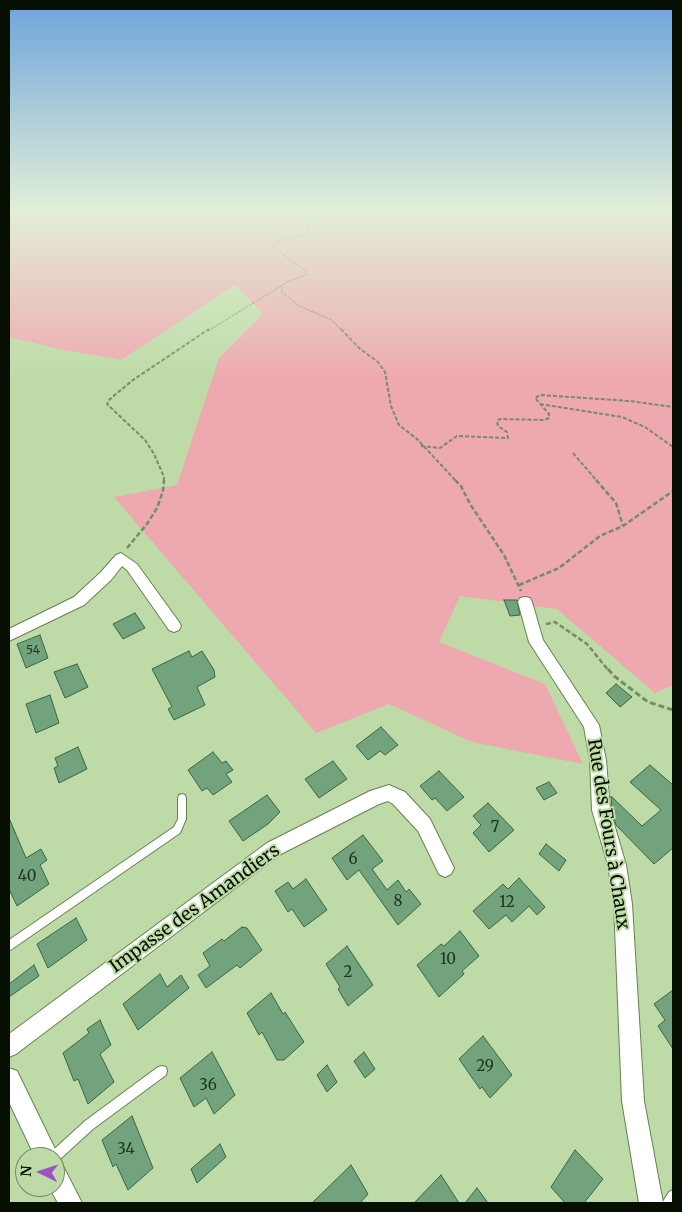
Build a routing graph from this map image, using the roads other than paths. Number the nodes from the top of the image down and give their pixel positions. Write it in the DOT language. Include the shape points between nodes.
graph roads {
  1 [pos="525,602"];
  2 [pos="174,626"];
  3 [pos="9,635"];
  4 [pos="182,798"];
  5 [pos="445,868"];
  6 [pos="9,946"];
  7 [pos="9,1047"];
  8 [pos="162,1071"];
  9 [pos="9,1079"];
  10 [pos="42,1147"];
  11 [pos="65,1147"];
  12 [pos="673,1196"];
  13 [pos="651,1203"];
  14 [pos="668,1203"];
  1 -- 13 [label="street, Rue des Fours à Chaux" via="536,642 591,725 598,760 601,810 617,865 623,904 632,1102"];
  2 -- 3 [label="street" via="132,567 121,558 79,601"];
  4 -- 6 [label="lane" via="182,819 177,830"];
  5 -- 7 [label="street, Impasse des Amandiers" via="424,825 399,798 389,793 376,796 273,849"];
  8 -- 11 [label="lane" via="88,1125"];
  9 -- 10 [label="street"];
  12 -- 14 [label="lane"];
}
